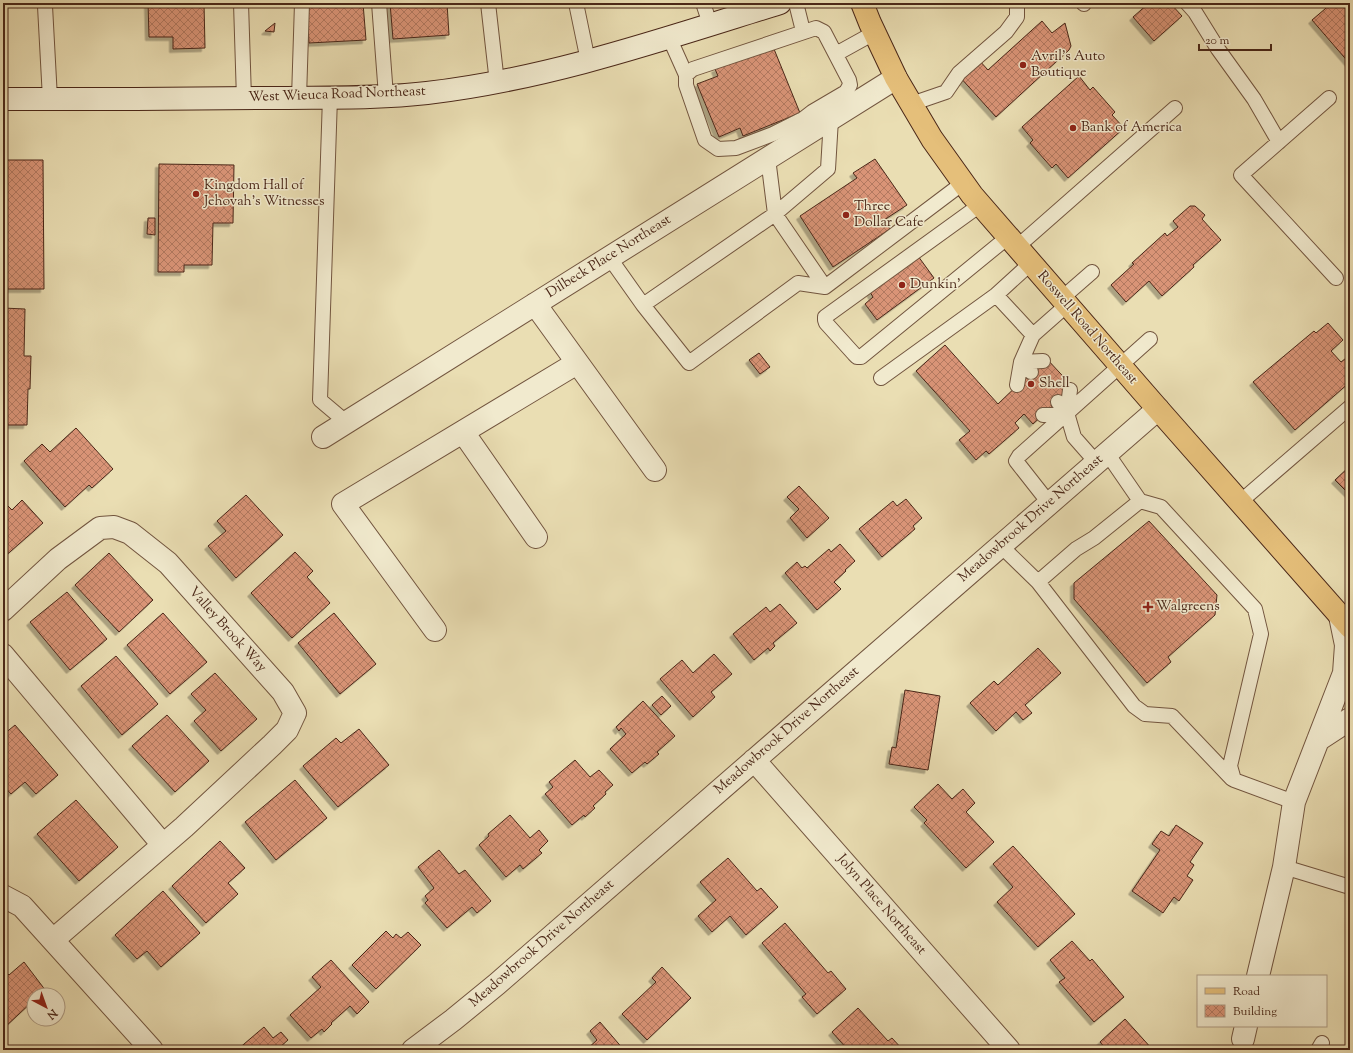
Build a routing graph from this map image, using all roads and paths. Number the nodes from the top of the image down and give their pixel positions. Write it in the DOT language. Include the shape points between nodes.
graph roads {
  1 [pos="241,3"];
  2 [pos="302,3"];
  3 [pos="379,3"];
  4 [pos="488,3"];
  5 [pos="576,3"];
  6 [pos="703,3"];
  7 [pos="780,3"];
  8 [pos="796,3"];
  9 [pos="862,3"];
  10 [pos="1017,3"];
  11 [pos="1187,3"];
  12 [pos="45,6"];
  13 [pos="710,24"];
  14 [pos="802,31"];
  15 [pos="874,33"];
  16 [pos="669,37"];
  17 [pos="836,54"];
  18 [pos="588,61"];
  19 [pos="686,75"];
  20 [pos="896,78"];
  21 [pos="497,83"];
  22 [pos="386,96"];
  23 [pos="330,97"];
  24 [pos="244,98"];
  25 [pos="299,98"];
  26 [pos="1329,98"];
  27 [pos="3,99"];
  28 [pos="50,99"];
  29 [pos="911,104"];
  30 [pos="1175,108"];
  31 [pos="821,119"];
  32 [pos="1279,142"];
  33 [pos="768,158"];
  34 [pos="963,183"];
  35 [pos="980,205"];
  36 [pos="775,214"];
  37 [pos="1012,242"];
  38 [pos="609,257"];
  39 [pos="1031,263"];
  40 [pos="1092,272"];
  41 [pos="1336,278"];
  42 [pos="825,287"];
  43 [pos="996,294"];
  44 [pos="1064,302"];
  45 [pos="535,304"];
  46 [pos="643,305"];
  47 [pos="1033,335"];
  48 [pos="1150,339"];
  49 [pos="1043,361"];
  50 [pos="1021,362"];
  51 [pos="578,363"];
  52 [pos="1120,366"];
  53 [pos="1031,372"];
  54 [pos="881,378"];
  55 [pos="1017,385"];
  56 [pos="1070,390"];
  57 [pos="1058,402"];
  58 [pos="1350,407"];
  59 [pos="1158,409"];
  60 [pos="1067,413"];
  61 [pos="1043,415"];
  62 [pos="346,422"];
  63 [pos="463,432"];
  64 [pos="323,436"];
  65 [pos="1102,458"];
  66 [pos="655,470"];
  67 [pos="1140,501"];
  68 [pos="1240,502"];
  69 [pos="1049,503"];
  70 [pos="536,537"];
  71 [pos="1000,545"];
  72 [pos="1038,582"];
  73 [pos="3,610"];
  74 [pos="1347,617"];
  75 [pos="435,630"];
  76 [pos="3,655"];
  77 [pos="1350,719"];
  78 [pos="1318,740"];
  79 [pos="754,760"];
  80 [pos="1234,780"];
  81 [pos="1294,802"];
  82 [pos="163,845"];
  83 [pos="1284,867"];
  84 [pos="1350,887"];
  85 [pos="3,896"];
  86 [pos="53,940"];
  87 [pos="1258,975"];
  88 [pos="152,1050"];
  89 [pos="413,1050"];
  90 [pos="1009,1050"];
  1 -- 24 [label="lane"];
  2 -- 25 [label="lane"];
  3 -- 22 [label="lane"];
  4 -- 21 [label="lane"];
  5 -- 18 [label="lane"];
  6 -- 13 [label="lane"];
  7 -- 13 [label="street, West Wieuca Road Northeast"];
  8 -- 14 [label="lane"];
  9 -- 15 [label="main road, Roswell Road Northeast"];
  10 -- 29 [label="lane" via="1017,17 1006,32 959,73 946,92"];
  11 -- 32 [label="lane" via="1254,99"];
  12 -- 28 [label="lane"];
  13 -- 16 [label="street, West Wieuca Road Northeast"];
  14 -- 17 [label="lane" via="816,28 824,32"];
  14 -- 19 [label="lane" via="693,70"];
  15 -- 17 [label="lane"];
  15 -- 20 [label="main road, Roswell Road Northeast"];
  16 -- 18 [label="street, West Wieuca Road Northeast"];
  16 -- 19 [label="lane"];
  17 -- 31 [label="lane" via="850,85"];
  18 -- 21 [label="street, West Wieuca Road Northeast"];
  19 -- 31 [label="lane" via="686,85 705,140 718,149 736,148 803,119"];
  20 -- 29 [label="main road, Roswell Road Northeast"];
  20 -- 31 [label="street, Dilbeck Place Northeast"];
  21 -- 22 [label="street, West Wieuca Road Northeast"];
  22 -- 23 [label="street, West Wieuca Road Northeast"];
  23 -- 25 [label="street, West Wieuca Road Northeast"];
  23 -- 62 [label="lane" via="320,400"];
  24 -- 25 [label="street, West Wieuca Road Northeast"];
  24 -- 28 [label="street, West Wieuca Road Northeast"];
  26 -- 32 [label="lane"];
  27 -- 28 [label="street, West Wieuca Road Northeast"];
  29 -- 34 [label="main road, Roswell Road Northeast" via="932,140"];
  30 -- 37 [label="lane"];
  31 -- 33 [label="street, Dilbeck Place Northeast"];
  31 -- 36 [label="lane" via="828,169"];
  32 -- 41 [label="lane" via="1241,175"];
  33 -- 36 [label="lane"];
  33 -- 38 [label="street, Dilbeck Place Northeast"];
  34 -- 35 [label="main road, Roswell Road Northeast"];
  34 -- 42 [label="lane"];
  35 -- 37 [label="main road, Roswell Road Northeast"];
  35 -- 37 [label="lane" via="825,317 826,323 857,357 861,357"];
  36 -- 42 [label="lane"];
  36 -- 46 [label="lane"];
  37 -- 39 [label="main road, Roswell Road Northeast"];
  38 -- 45 [label="street, Dilbeck Place Northeast"];
  38 -- 46 [label="lane"];
  39 -- 43 [label="lane"];
  39 -- 44 [label="main road, Roswell Road Northeast"];
  40 -- 44 [label="lane"];
  42 -- 46 [label="lane" via="798,283 689,363"];
  43 -- 47 [label="lane"];
  43 -- 54 [label="lane"];
  44 -- 47 [label="lane"];
  44 -- 52 [label="main road, Roswell Road Northeast"];
  45 -- 51 [label="street"];
  45 -- 62 [label="street, Dilbeck Place Northeast"];
  47 -- 50 [label="lane"];
  48 -- 52 [label="lane"];
  49 -- 50 [label="lane"];
  50 -- 53 [label="lane"];
  50 -- 55 [label="lane"];
  51 -- 63 [label="street"];
  51 -- 66 [label="street"];
  52 -- 59 [label="main road, Roswell Road Northeast"];
  52 -- 60 [label="lane"];
  56 -- 60 [label="lane"];
  57 -- 60 [label="lane"];
  58 -- 68 [label="lane"];
  59 -- 65 [label="street, Meadowbrook Drive Northeast"];
  59 -- 68 [label="main road, Roswell Road Northeast"];
  60 -- 61 [label="lane"];
  60 -- 65 [label="lane" via="1074,437"];
  60 -- 69 [label="lane" via="1016,461"];
  62 -- 64 [label="street, Dilbeck Place Northeast"];
  63 -- 70 [label="street"];
  63 -- 75 [label="street" via="343,504"];
  65 -- 67 [label="lane"];
  65 -- 69 [label="street, Meadowbrook Drive Northeast"];
  67 -- 72 [label="lane" via="1076,549"];
  67 -- 80 [label="lane" via="1161,507 1254,609 1262,634 1230,766"];
  68 -- 74 [label="main road, Roswell Road Northeast"];
  69 -- 71 [label="street, Meadowbrook Drive Northeast"];
  71 -- 72 [label="lane"];
  71 -- 79 [label="street, Meadowbrook Drive Northeast"];
  72 -- 80 [label="lane" via="1134,706 1144,714 1172,716"];
  73 -- 82 [label="street, Valley Brook Way" via="58,559 100,528 114,526 130,533 168,563 283,692 295,713 287,730"];
  74 -- 78 [label="street" via="1344,673"];
  76 -- 82 [label="street"];
  77 -- 78 [label="street"];
  78 -- 81 [label="street"];
  79 -- 89 [label="street, Meadowbrook Drive Northeast" via="497,984"];
  79 -- 90 [label="street, Jolyn Place Northeast"];
  80 -- 81 [label="lane"];
  81 -- 83 [label="street"];
  82 -- 86 [label="street, Valley Brook Way"];
  83 -- 84 [label="lane"];
  83 -- 87 [label="street"];
  85 -- 86 [label="street" via="22,906"];
  86 -- 88 [label="street"];
}
